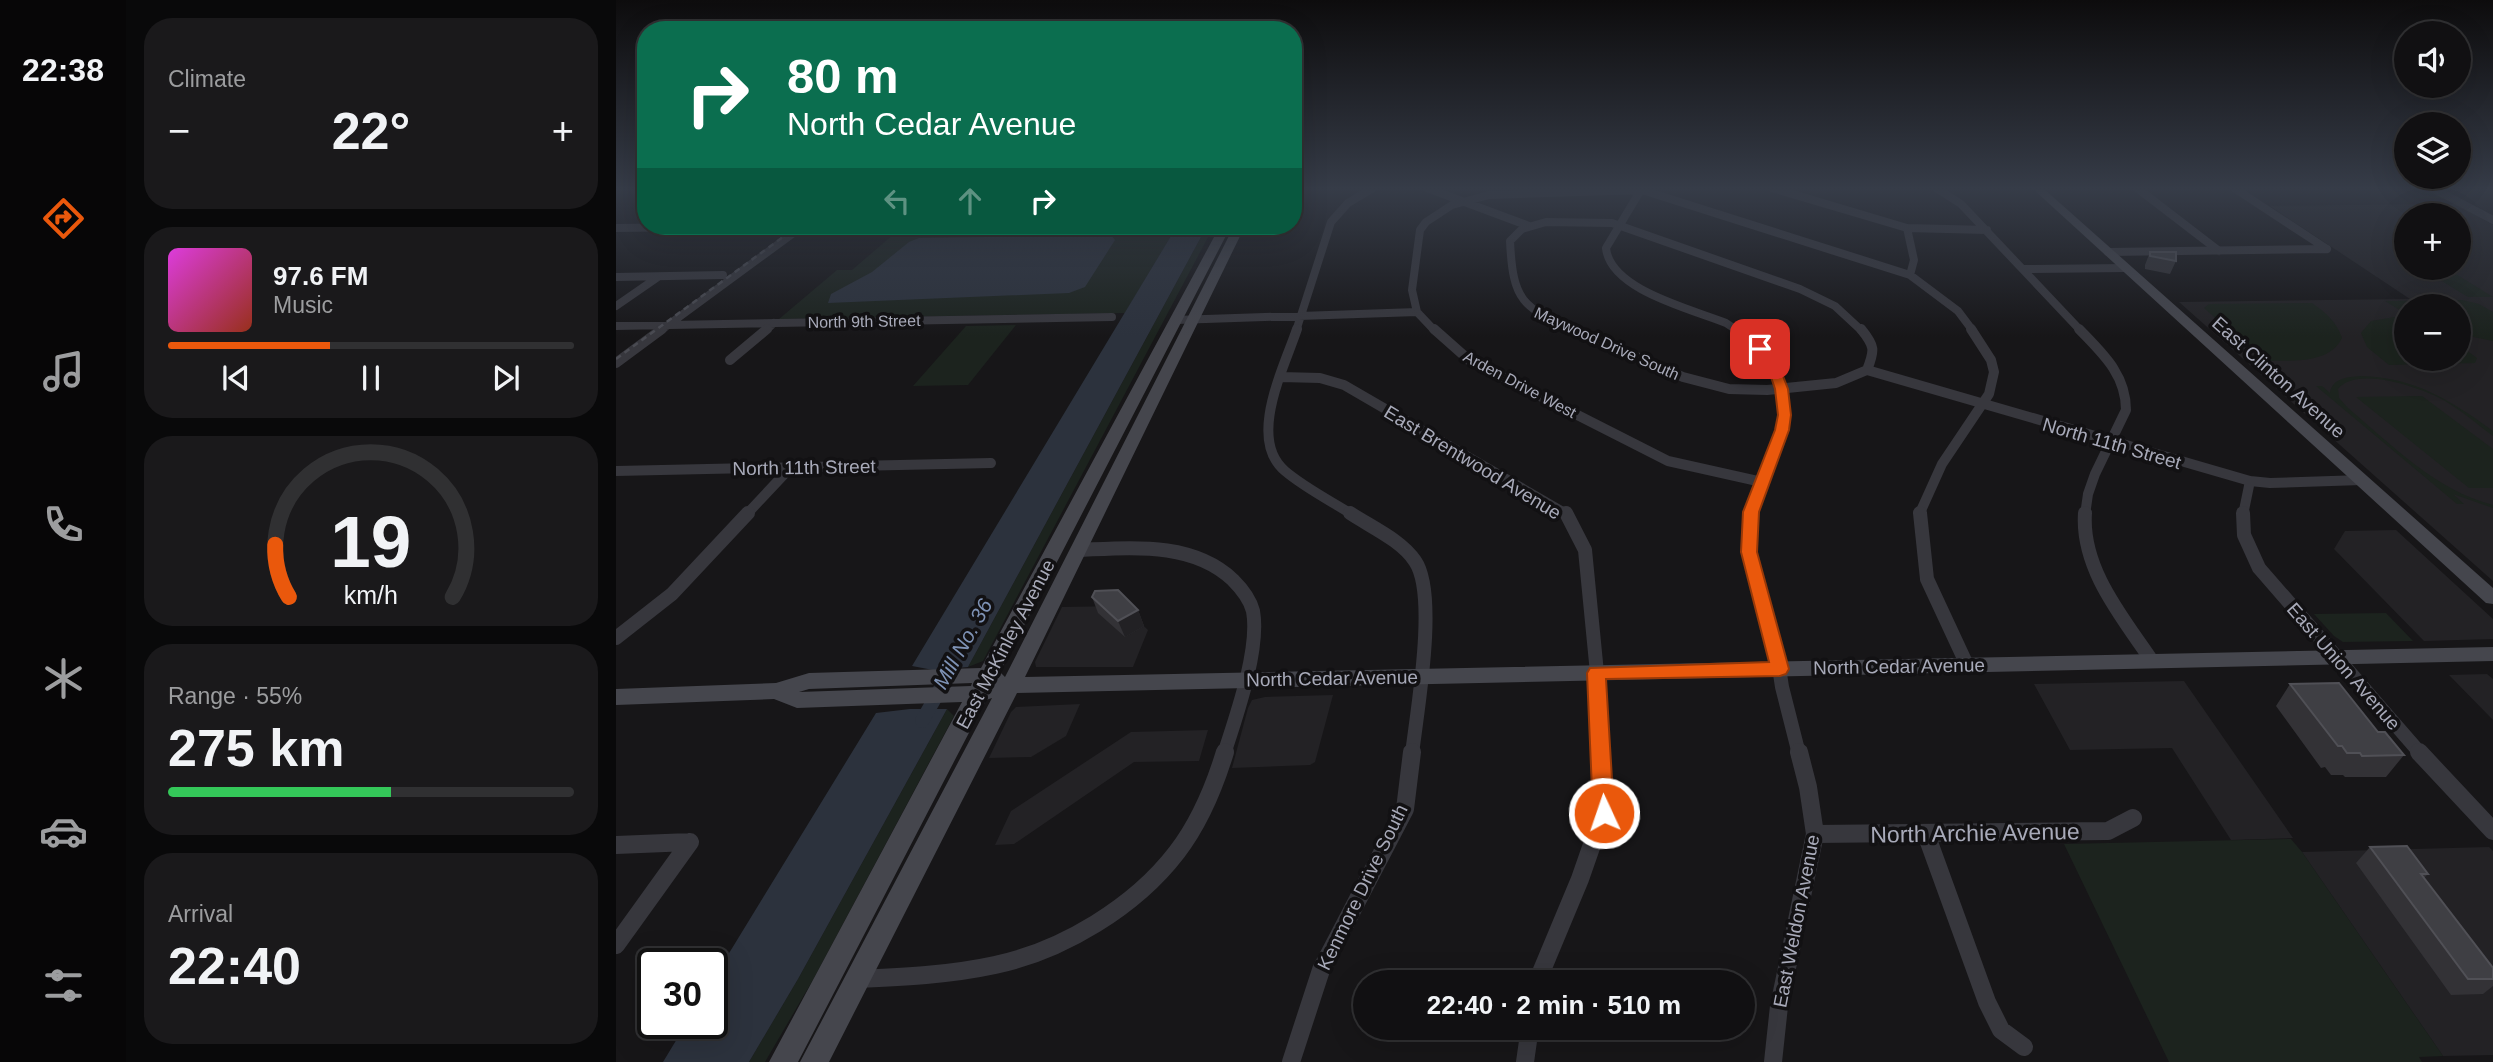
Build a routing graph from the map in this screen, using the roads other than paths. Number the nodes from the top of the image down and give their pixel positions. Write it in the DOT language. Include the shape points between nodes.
graph roads {
  1 [pos="775,238"];
  2 [pos="787,238"];
  3 [pos="1219,238"];
  4 [pos="1233,238"];
  5 [pos="1326,238"];
  6 [pos="1419,238"];
  7 [pos="1513,238"];
  8 [pos="1612,238"];
  9 [pos="1655,238"];
  10 [pos="1793,238"];
  11 [pos="1909,238"];
  12 [pos="1994,238"];
  13 [pos="2092,238"];
  14 [pos="2202,238"];
  15 [pos="2310,238"];
  16 [pos="2220,251"];
  17 [pos="2108,252"];
  18 [pos="2125,268"];
  19 [pos="2024,269"];
  20 [pos="723,275"];
  21 [pos="1910,275"];
  22 [pos="616,277"];
  23 [pos="659,277"];
  24 [pos="616,306"];
  25 [pos="1417,312"];
  26 [pos="1112,317"];
  27 [pos="1301,317"];
  28 [pos="1176,320"];
  29 [pos="1192,320"];
  30 [pos="775,323"];
  31 [pos="656,325"];
  32 [pos="668,325"];
  33 [pos="616,326"];
  34 [pos="616,354"];
  35 [pos="730,360"];
  36 [pos="616,363"];
  37 [pos="1867,370"];
  38 [pos="1282,377"];
  39 [pos="1782,389"];
  40 [pos="1982,405"];
  41 [pos="2111,442"];
  42 [pos="1102,461"];
  43 [pos="991,463"];
  44 [pos="791,467"];
  45 [pos="616,471"];
  46 [pos="2362,480"];
  47 [pos="2250,481"];
  48 [pos="1762,482"];
  49 [pos="1096,515"];
  50 [pos="1078,550"];
  51 [pos="2493,598"];
  52 [pos="616,638"];
  53 [pos="2493,654"];
  54 [pos="2337,658"];
  55 [pos="2152,661"];
  56 [pos="1967,665"];
  57 [pos="1780,669"];
  58 [pos="1597,673"];
  59 [pos="1421,676"];
  60 [pos="1244,680"];
  61 [pos="981,685"];
  62 [pos="776,691"];
  63 [pos="616,697"];
  64 [pos="2133,818"];
  65 [pos="2493,831"];
  66 [pos="1815,834"];
  67 [pos="1926,834"];
  68 [pos="690,842"];
  69 [pos="616,845"];
  70 [pos="616,945"];
  71 [pos="1542,970"];
  72 [pos="857,979"];
  73 [pos="1528,1040"];
  74 [pos="2024,1047"];
  75 [pos="783,1062"];
  76 [pos="814,1062"];
  77 [pos="1291,1062"];
  78 [pos="1525,1062"];
  79 [pos="1773,1062"];
  1 -- 20 [label="street"];
  2 -- 32 [label="street"];
  3 -- 28 [label="main road, East McKinley Avenue"];
  4 -- 29 [label="main road, East McKinley Avenue"];
  5 -- 27 [label="street, Kenmore Drive South"];
  6 -- 25 [label="street" via="1412,289"];
  7 -- 39 [label="street, Maywood Drive South" via="1511,280 1518,296 1533,310 1697,382 1741,390"];
  8 -- 39 [label="street, East Weldon Avenue" via="1606,248 1617,274 1650,293 1739,330 1760,349"];
  9 -- 37 [label="street" via="1835,306 1870,340 1874,352"];
  10 -- 21 [label="street"];
  11 -- 21 [label="street" via="1914,260"];
  12 -- 19 [label="street"];
  13 -- 17 [label="main road, East Clinton Avenue"];
  14 -- 16 [label="street"];
  15 -- 16 [label="street" via="2327,249"];
  16 -- 17 [label="street"];
  17 -- 18 [label="main road, East Clinton Avenue"];
  18 -- 19 [label="street"];
  18 -- 46 [label="main road, East Clinton Avenue"];
  19 -- 41 [label="street" via="2120,378 2126,410"];
  20 -- 23 [label="street"];
  20 -- 31 [label="street"];
  21 -- 40 [label="street" via="1958,311 1991,360 1993,383"];
  22 -- 23 [label="street"];
  23 -- 24 [label="street"];
  25 -- 27 [label="street"];
  25 -- 48 [label="street, Arden Drive West" via="1469,360 1668,461"];
  26 -- 30 [label="street, North 9th Street"];
  27 -- 29 [label="street"];
  27 -- 38 [label="street, Kenmore Drive South"];
  28 -- 29 [label="street"];
  28 -- 42 [label="main road, East McKinley Avenue"];
  29 -- 49 [label="main road, East McKinley Avenue"];
  30 -- 32 [label="street, North 9th Street"];
  30 -- 35 [label="street"];
  31 -- 32 [label="street, North 9th Street"];
  31 -- 33 [label="street, North 9th Street"];
  31 -- 34 [label="street"];
  32 -- 36 [label="street"];
  37 -- 39 [label="street" via="1836,383"];
  37 -- 40 [label="street, North 11th Street"];
  38 -- 58 [label="street, East Brentwood Avenue" via="1320,378 1344,385 1567,514 1585,550"];
  38 -- 59 [label="street, Kenmore Drive South" via="1265,438 1276,461 1402,548 1423,574"];
  39 -- 48 [label="street, East Weldon Avenue" via="1782,430"];
  40 -- 41 [label="street, North 11th Street"];
  40 -- 56 [label="street" via="1942,464 1919,516 1927,579"];
  41 -- 47 [label="street, North 11th Street"];
  41 -- 55 [label="street" via="2088,493 2087,539 2104,588"];
  42 -- 49 [label="main road" via="1100,484 1088,512"];
  42 -- 61 [label="main road, East McKinley Avenue"];
  43 -- 44 [label="street, North 11th Street"];
  44 -- 45 [label="street, North 11th Street"];
  44 -- 52 [label="street" via="672,594"];
  46 -- 47 [label="street, North 11th Street"];
  46 -- 51 [label="main road, East Clinton Avenue"];
  47 -- 54 [label="street, East Union Avenue" via="2241,523 2249,553"];
  48 -- 57 [label="street, East Weldon Avenue" via="1751,512 1749,552"];
  49 -- 50 [label="main road, East McKinley Avenue"];
  50 -- 60 [label="street" via="1163,550 1208,562 1230,577 1248,598 1254,618"];
  50 -- 61 [label="main road, East McKinley Avenue"];
  53 -- 54 [label="main road, North Cedar Avenue"];
  54 -- 55 [label="main road, North Cedar Avenue"];
  54 -- 65 [label="street, East Union Avenue"];
  55 -- 56 [label="main road, North Cedar Avenue"];
  56 -- 57 [label="main road, North Cedar Avenue"];
  57 -- 58 [label="main road, North Cedar Avenue"];
  57 -- 66 [label="street, East Weldon Avenue"];
  58 -- 59 [label="main road, North Cedar Avenue"];
  58 -- 71 [label="street, East Brentwood Avenue" via="1604,813"];
  59 -- 60 [label="main road, North Cedar Avenue"];
  59 -- 77 [label="street, Kenmore Drive South" via="1405,809 1321,970"];
  60 -- 61 [label="main road, North Cedar Avenue"];
  60 -- 72 [label="street" via="1211,793 1196,822 1176,853 1114,909 1042,952 999,967"];
  61 -- 62 [label="main road, North Cedar Avenue" via="909,678 809,681"];
  61 -- 62 [label="main road, North Cedar Avenue" via="897,697 797,700"];
  61 -- 72 [label="main road, East McKinley Avenue"];
  61 -- 75 [label="main road, East McKinley Avenue"];
  62 -- 63 [label="main road, North Cedar Avenue"];
  64 -- 67 [label="street, North Archie Avenue" via="2108,831"];
  66 -- 67 [label="street, North Archie Avenue"];
  66 -- 79 [label="street, East Weldon Avenue" via="1779,1006"];
  67 -- 74 [label="street" via="1987,1002 2001,1030"];
  68 -- 69 [label="street"];
  68 -- 70 [label="street"];
  72 -- 76 [label="main road, East McKinley Avenue"];
  73 -- 78 [label="street"];
}
